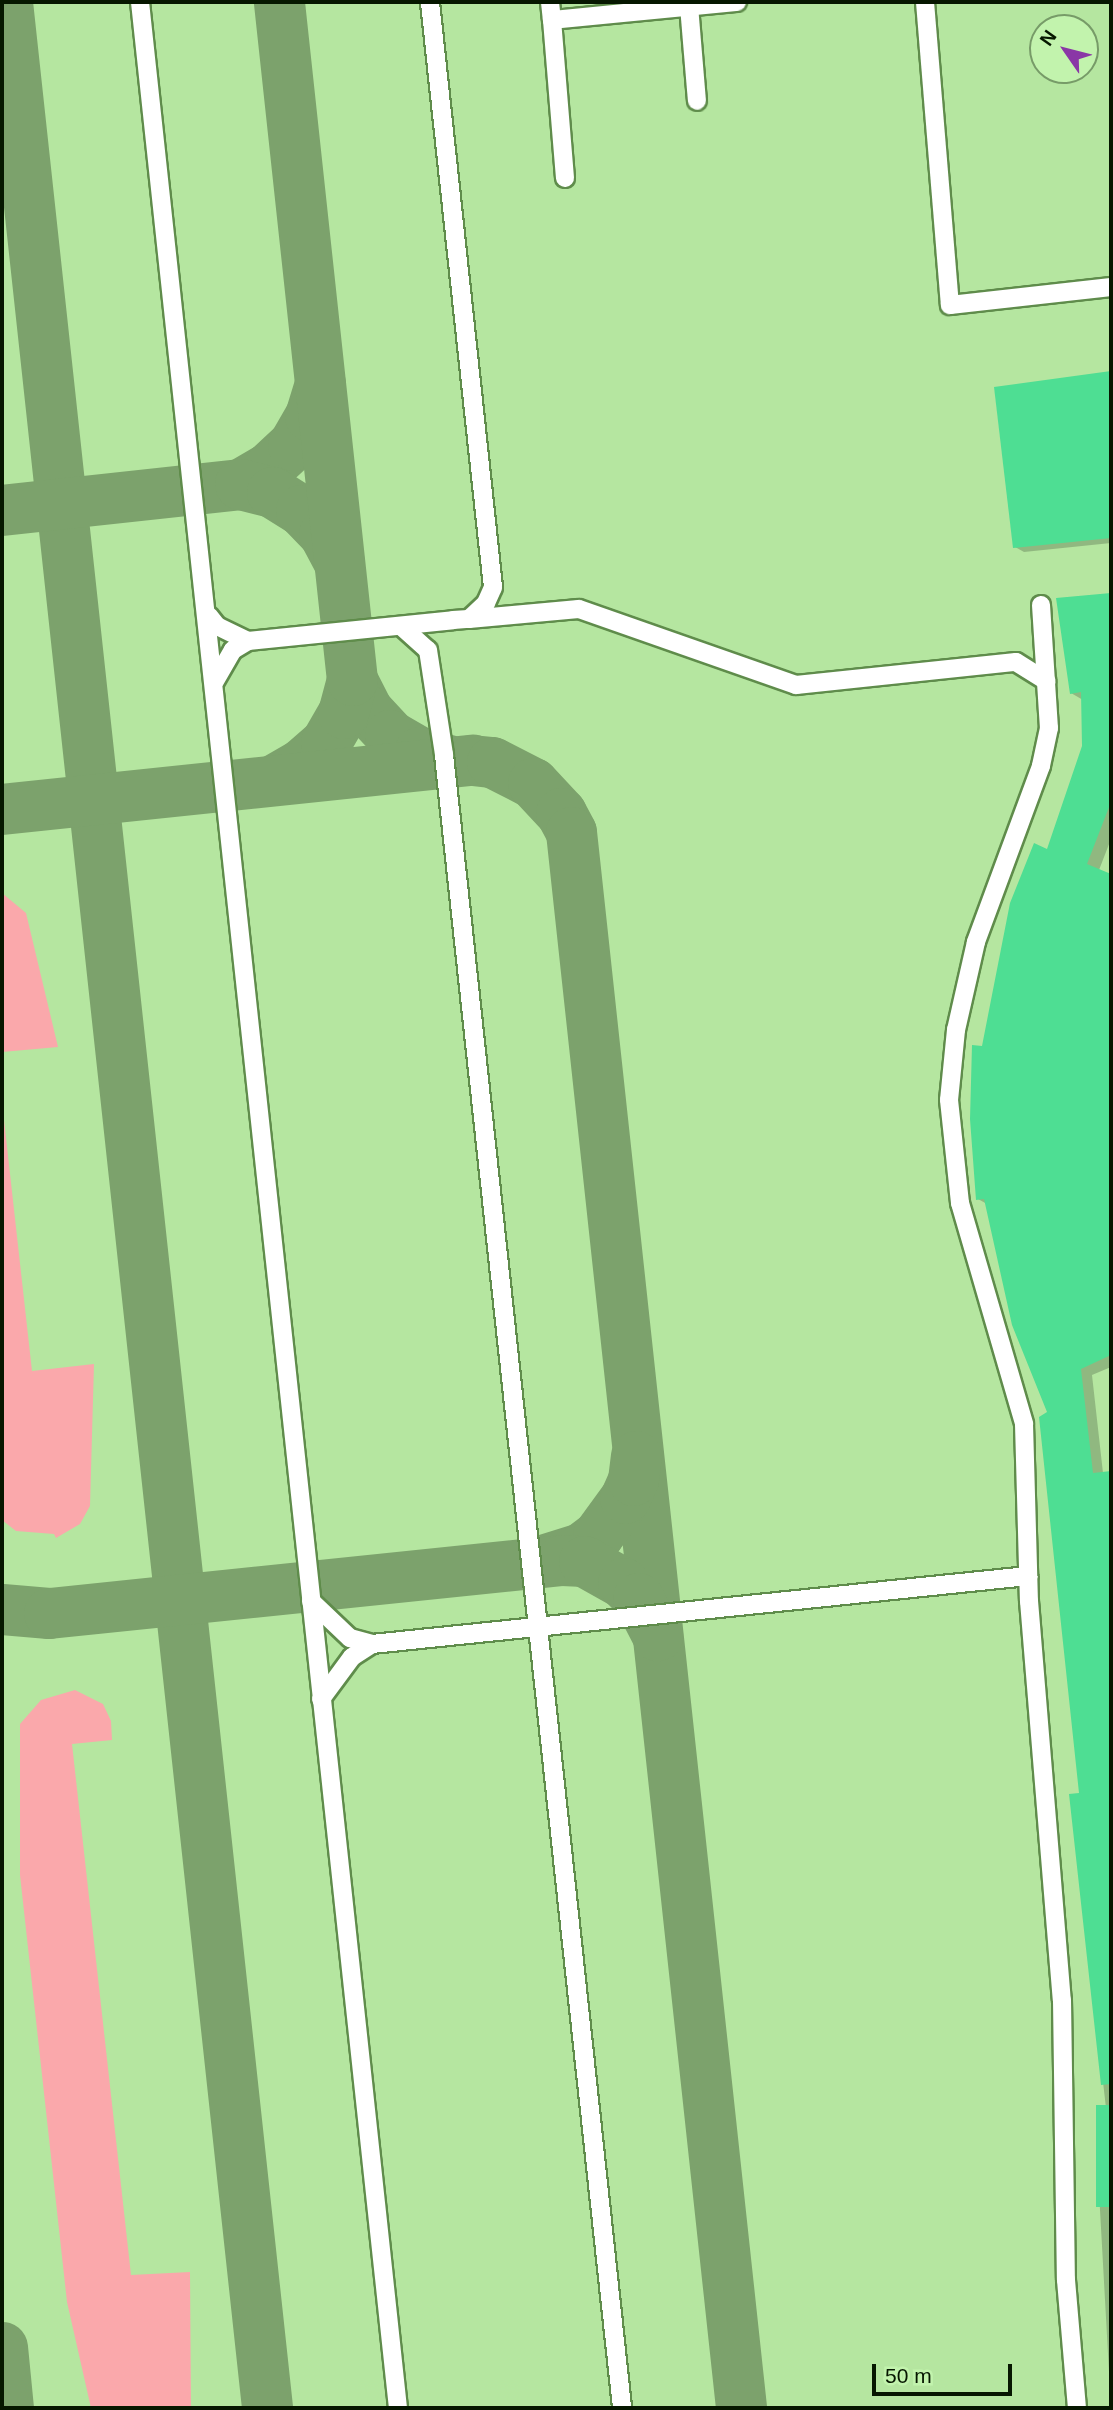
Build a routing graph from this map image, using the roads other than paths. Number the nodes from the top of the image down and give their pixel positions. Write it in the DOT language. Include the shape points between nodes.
graph roads {
  1 [pos="139,2"];
  2 [pos="430,2"];
  3 [pos="737,2"];
  4 [pos="925,2"];
  5 [pos="689,6"];
  6 [pos="551,11"];
  7 [pos="697,101"];
  8 [pos="565,178"];
  9 [pos="1111,287"];
  10 [pos="493,587"];
  11 [pos="1041,605"];
  12 [pos="523,611"];
  13 [pos="209,616"];
  14 [pos="461,619"];
  15 [pos="401,626"];
  16 [pos="1042,633"];
  17 [pos="248,642"];
  18 [pos="431,661"];
  19 [pos="1016,662"];
  20 [pos="1046,681"];
  21 [pos="214,684"];
  22 [pos="1028,1576"];
  23 [pos="310,1601"];
  24 [pos="535,1625"];
  25 [pos="372,1644"];
  26 [pos="321,1699"];
  27 [pos="398,2408"];
  28 [pos="622,2408"];
  29 [pos="1077,2408"];
  1 -- 13 [label="street"];
  2 -- 10 [label="street"];
  3 -- 5 [label="street"];
  4 -- 9 [label="street" via="950,305"];
  5 -- 6 [label="street"];
  5 -- 7 [label="street"];
  6 -- 8 [label="street"];
  10 -- 12 [label="street" via="508,605"];
  10 -- 14 [label="street" via="485,603"];
  11 -- 16 [label="street"];
  12 -- 14 [label="street"];
  12 -- 19 [label="street" via="579,609 796,685"];
  13 -- 17 [label="street" via="217,626"];
  13 -- 21 [label="street"];
  14 -- 15 [label="street"];
  14 -- 18 [label="street" via="439,637"];
  15 -- 17 [label="street"];
  15 -- 18 [label="street" via="419,638"];
  16 -- 19 [label="street"];
  16 -- 20 [label="street"];
  17 -- 21 [label="street" via="220,665"];
  18 -- 24 [label="street"];
  19 -- 20 [label="street"];
  20 -- 22 [label="street" via="1049,728 1041,765 976,942 956,1030 950,1100 960,1203 1020,1399"];
  21 -- 23 [label="street"];
  22 -- 24 [label="street"];
  22 -- 29 [label="street" via="1062,2000 1066,2280"];
  23 -- 25 [label="street" via="342,1633"];
  23 -- 26 [label="street"];
  24 -- 25 [label="street"];
  24 -- 28 [label="street"];
  25 -- 26 [label="street" via="352,1657"];
  26 -- 27 [label="street"];
}
